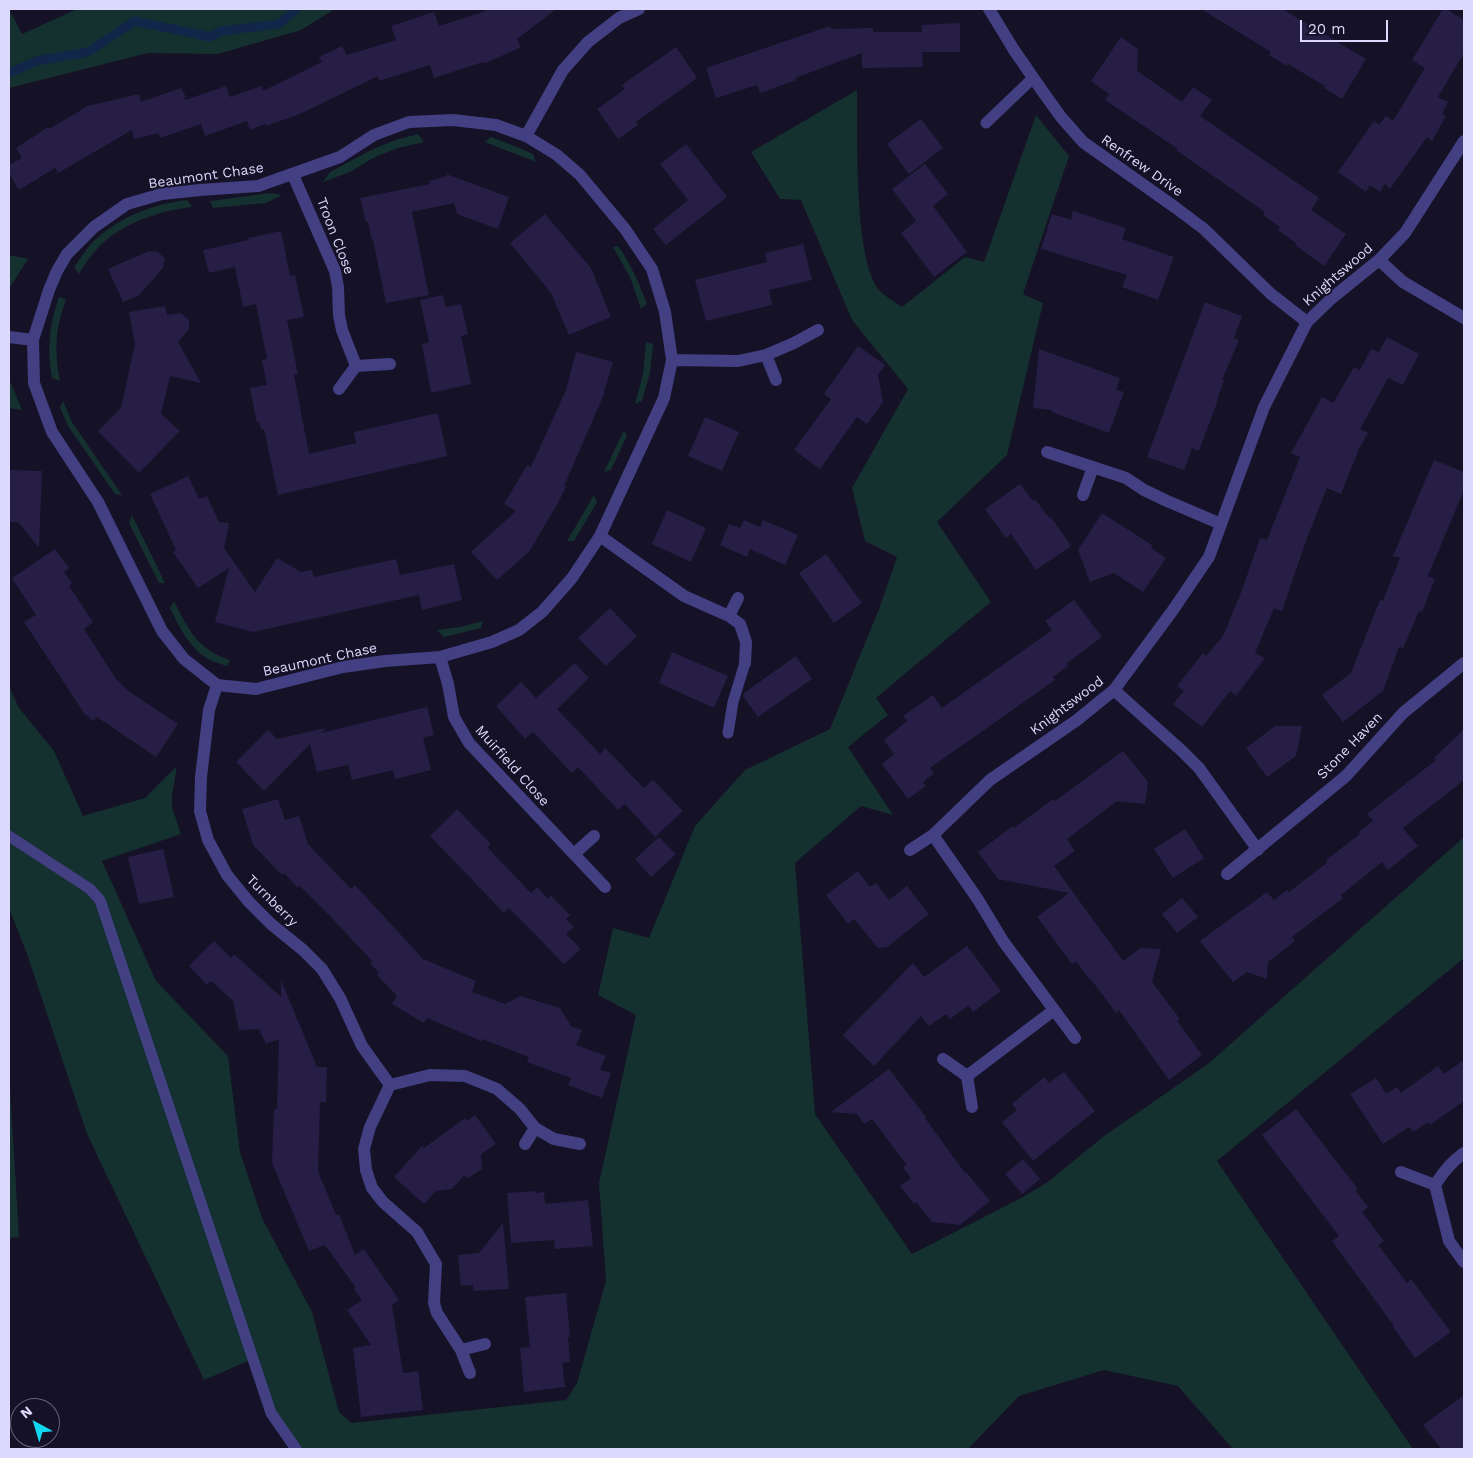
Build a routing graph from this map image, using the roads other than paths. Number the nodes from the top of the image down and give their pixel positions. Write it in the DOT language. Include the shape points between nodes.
graph roads {
  1 [pos="639,9"];
  2 [pos="989,9"];
  3 [pos="1033,78"];
  4 [pos="986,123"];
  5 [pos="526,136"];
  6 [pos="1464,144"];
  7 [pos="294,175"];
  8 [pos="1379,260"];
  9 [pos="1464,318"];
  10 [pos="1307,322"];
  11 [pos="818,330"];
  12 [pos="9,337"];
  13 [pos="33,340"];
  14 [pos="766,355"];
  15 [pos="672,360"];
  16 [pos="390,364"];
  17 [pos="356,366"];
  18 [pos="776,380"];
  19 [pos="338,389"];
  20 [pos="1047,452"];
  21 [pos="1093,467"];
  22 [pos="1083,494"];
  23 [pos="1221,524"];
  24 [pos="600,536"];
  25 [pos="738,598"];
  26 [pos="729,616"];
  27 [pos="440,657"];
  28 [pos="745,663"];
  29 [pos="1464,663"];
  30 [pos="217,685"];
  31 [pos="1114,690"];
  32 [pos="728,734"];
  33 [pos="933,835"];
  34 [pos="9,836"];
  35 [pos="594,836"];
  36 [pos="910,850"];
  37 [pos="1258,850"];
  38 [pos="574,854"];
  39 [pos="1227,874"];
  40 [pos="605,887"];
  41 [pos="1054,1010"];
  42 [pos="1075,1038"];
  43 [pos="942,1059"];
  44 [pos="967,1076"];
  45 [pos="390,1085"];
  46 [pos="972,1107"];
  47 [pos="535,1128"];
  48 [pos="525,1144"];
  49 [pos="580,1144"];
  50 [pos="1464,1153"];
  51 [pos="1401,1172"];
  52 [pos="1435,1185"];
  53 [pos="1464,1262"];
  54 [pos="485,1344"];
  55 [pos="461,1350"];
  56 [pos="470,1373"];
  57 [pos="296,1449"];
  1 -- 5 [label="street" via="619,18 588,42 563,70"];
  2 -- 3 [label="street, Renfrew Drive"];
  3 -- 4 [label="lane"];
  3 -- 10 [label="street, Renfrew Drive" via="1083,142 1204,229 1271,294"];
  5 -- 7 [label="street, Beaumont Chase" via="496,125 453,120 409,122 374,135 340,157"];
  5 -- 15 [label="street, Beaumont Chase" via="557,155 580,176 625,228 652,269 665,312"];
  6 -- 8 [label="street, Knightswood" via="1415,219"];
  7 -- 13 [label="street, Beaumont Chase" via="258,186 162,194 127,204 94,227 66,254 49,290"];
  7 -- 17 [label="street, Troon Close" via="335,271 341,322"];
  8 -- 9 [label="street" via="1404,282"];
  8 -- 10 [label="street, Knightswood"];
  10 -- 23 [label="street, Knightswood" via="1264,407"];
  11 -- 14 [label="street"];
  12 -- 13 [label="street"];
  13 -- 30 [label="street, Beaumont Chase" via="34,383 52,432 98,502 162,631 184,659"];
  14 -- 15 [label="street" via="738,361"];
  14 -- 18 [label="street"];
  15 -- 24 [label="street, Beaumont Chase" via="664,398"];
  16 -- 17 [label="street"];
  17 -- 19 [label="street"];
  20 -- 21 [label="street"];
  21 -- 22 [label="street"];
  21 -- 23 [label="street" via="1126,478 1166,501"];
  23 -- 31 [label="street, Knightswood" via="1207,560"];
  24 -- 26 [label="street" via="684,596"];
  24 -- 27 [label="street, Beaumont Chase" via="572,578 542,612 519,630 492,642"];
  25 -- 26 [label="street"];
  26 -- 28 [label="street" via="740,624 746,642"];
  27 -- 30 [label="street, Beaumont Chase" via="343,667 256,689"];
  27 -- 38 [label="street, Muirfield Close" via="454,717 468,743"];
  28 -- 32 [label="lane" via="733,702"];
  29 -- 37 [label="street, Stone Haven" via="1403,713 1346,776"];
  30 -- 45 [label="street, Turnberry" via="209,710 201,777 200,811 208,840 227,875 249,902 322,969 340,998 362,1046"];
  31 -- 33 [label="street, Knightswood" via="1077,720 990,780"];
  31 -- 37 [label="street" via="1199,768"];
  33 -- 36 [label="street, Knightswood"];
  33 -- 41 [label="street" via="978,898 1003,941"];
  34 -- 57 [label="lane" via="90,889 100,900 271,1413"];
  35 -- 38 [label="street"];
  37 -- 39 [label="street, Stone Haven"];
  38 -- 40 [label="street, Muirfield Close"];
  41 -- 42 [label="street"];
  41 -- 44 [label="street"];
  43 -- 44 [label="street"];
  44 -- 46 [label="street"];
  45 -- 47 [label="street" via="430,1075 465,1076 498,1089"];
  45 -- 55 [label="street" via="370,1127 364,1149 366,1170 372,1188 383,1202 417,1232 428,1248 436,1264 434,1303 437,1313"];
  47 -- 48 [label="street"];
  47 -- 49 [label="street" via="554,1139"];
  50 -- 52 [label="street" via="1443,1172"];
  51 -- 52 [label="street"];
  52 -- 53 [label="street" via="1450,1241"];
  54 -- 55 [label="street"];
  55 -- 56 [label="street"];
}
